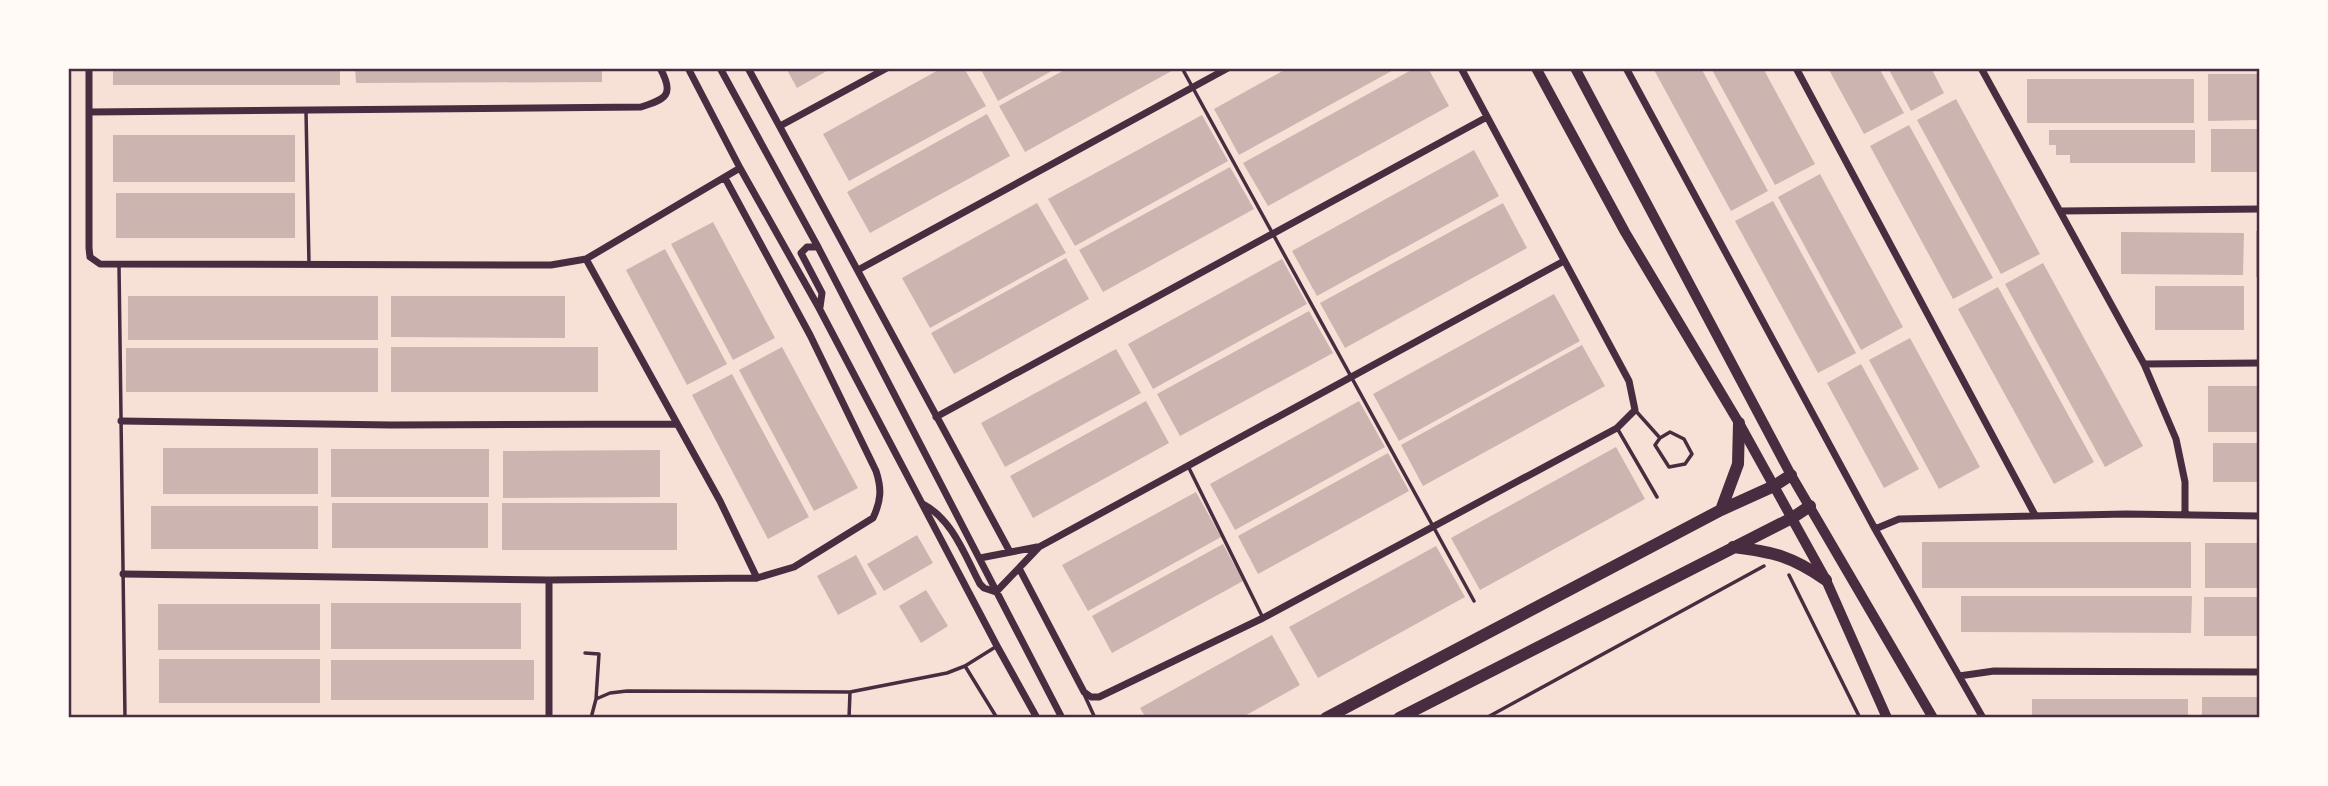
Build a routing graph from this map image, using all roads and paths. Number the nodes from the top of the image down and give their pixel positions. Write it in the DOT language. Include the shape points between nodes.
graph roads {
  1 [pos="89,68"];
  2 [pos="660,68"];
  3 [pos="688,68"];
  4 [pos="720,68"];
  5 [pos="748,68"];
  6 [pos="887,68"];
  7 [pos="1182,68"];
  8 [pos="1228,68"];
  9 [pos="1461,68"];
  10 [pos="1536,68"];
  11 [pos="1575,68"];
  12 [pos="1626,68"];
  13 [pos="1796,68"];
  14 [pos="1981,68"];
  15 [pos="1192,88"];
  16 [pos="306,110"];
  17 [pos="89,111"];
  18 [pos="1487,117"];
  19 [pos="780,126"];
  20 [pos="740,168"];
  21 [pos="725,178"];
  22 [pos="2260,209"];
  23 [pos="2061,211"];
  24 [pos="1273,234"];
  25 [pos="817,247"];
  26 [pos="586,259"];
  27 [pos="1564,261"];
  28 [pos="119,265"];
  29 [pos="309,266"];
  30 [pos="858,270"];
  31 [pos="820,308"];
  32 [pos="2260,363"];
  33 [pos="2144,364"];
  34 [pos="1352,376"];
  35 [pos="1635,410"];
  36 [pos="936,417"];
  37 [pos="121,421"];
  38 [pos="1739,423"];
  39 [pos="677,424"];
  40 [pos="1617,428"];
  41 [pos="1660,438"];
  42 [pos="1188,466"];
  43 [pos="1791,475"];
  44 [pos="1774,486"];
  45 [pos="1657,497"];
  46 [pos="923,505"];
  47 [pos="1810,506"];
  48 [pos="1721,510"];
  49 [pos="2035,515"];
  50 [pos="2185,515"];
  51 [pos="2260,516"];
  52 [pos="1792,518"];
  53 [pos="1433,525"];
  54 [pos="1875,529"];
  55 [pos="1039,547"];
  56 [pos="1732,547"];
  57 [pos="1010,552"];
  58 [pos="979,558"];
  59 [pos="1768,563"];
  60 [pos="1019,568"];
  61 [pos="1786,569"];
  62 [pos="123,574"];
  63 [pos="757,578"];
  64 [pos="549,580"];
  65 [pos="1826,580"];
  66 [pos="996,592"];
  67 [pos="1474,601"];
  68 [pos="1263,618"];
  69 [pos="997,646"];
  70 [pos="585,653"];
  71 [pos="965,666"];
  72 [pos="2260,672"];
  73 [pos="1959,676"];
  74 [pos="850,692"];
  75 [pos="1087,694"];
  76 [pos="596,699"];
  77 [pos="125,718"];
  78 [pos="549,718"];
  79 [pos="591,718"];
  80 [pos="849,718"];
  81 [pos="997,718"];
  82 [pos="1037,718"];
  83 [pos="1062,718"];
  84 [pos="1095,718"];
  85 [pos="1326,718"];
  86 [pos="1399,718"];
  87 [pos="1486,718"];
  88 [pos="1860,718"];
  89 [pos="1887,718"];
  90 [pos="1933,718"];
  91 [pos="1983,718"];
  1 -- 17 [label="street"];
  2 -- 16 [label="street" via="668,82 667,93 662,100 641,107"];
  3 -- 20 [label="street"];
  4 -- 25 [label="street"];
  5 -- 19 [label="street"];
  6 -- 19 [label="street"];
  7 -- 15 [label="lane"];
  8 -- 15 [label="street"];
  9 -- 18 [label="street"];
  10 -- 38 [label="main road" via="1625,232"];
  11 -- 43 [label="main road"];
  12 -- 54 [label="street"];
  13 -- 49 [label="street"];
  14 -- 23 [label="street"];
  15 -- 24 [label="lane"];
  15 -- 30 [label="street"];
  16 -- 17 [label="street"];
  16 -- 29 [label="lane"];
  17 -- 28 [label="street" via="90,257 100,264"];
  18 -- 24 [label="street"];
  18 -- 27 [label="street"];
  19 -- 30 [label="street"];
  20 -- 21 [label="street"];
  20 -- 31 [label="street"];
  21 -- 26 [label="street"];
  21 -- 63 [label="street" via="810,335 881,487 873,518 794,567"];
  22 -- 23 [label="street"];
  23 -- 33 [label="street"];
  24 -- 34 [label="lane"];
  24 -- 36 [label="street"];
  25 -- 31 [label="street" via="807,247 801,253 822,293"];
  25 -- 58 [label="street"];
  26 -- 29 [label="street" via="551,265"];
  26 -- 39 [label="street"];
  27 -- 34 [label="street"];
  27 -- 35 [label="street" via="1629,381"];
  28 -- 29 [label="street"];
  28 -- 37 [label="lane"];
  30 -- 36 [label="street"];
  31 -- 46 [label="street"];
  32 -- 33 [label="street"];
  33 -- 50 [label="street" via="2176,439 2185,482"];
  34 -- 42 [label="street"];
  34 -- 53 [label="lane"];
  35 -- 40 [label="street"];
  35 -- 41 [label="lane"];
  36 -- 57 [label="street"];
  37 -- 39 [label="street"];
  37 -- 62 [label="lane"];
  38 -- 44 [label="main road"];
  38 -- 48 [label="main road" via="1738,464"];
  39 -- 63 [label="street"];
  40 -- 45 [label="lane"];
  40 -- 53 [label="street"];
  41 -- 41 [label="lane" via="1670,432 1684,439 1692,454 1685,464 1669,467 1655,445"];
  42 -- 55 [label="street"];
  42 -- 68 [label="lane"];
  43 -- 44 [label="main road"];
  43 -- 47 [label="main road"];
  44 -- 48 [label="main road"];
  44 -- 52 [label="main road"];
  46 -- 66 [label="street" via="950,527 980,584"];
  46 -- 69 [label="street"];
  47 -- 52 [label="main road"];
  47 -- 90 [label="main road"];
  48 -- 85 [label="main road"];
  49 -- 50 [label="street"];
  49 -- 54 [label="street" via="1899,519"];
  50 -- 51 [label="street"];
  52 -- 56 [label="main road"];
  52 -- 65 [label="main road"];
  53 -- 67 [label="lane"];
  53 -- 68 [label="street"];
  54 -- 73 [label="street"];
  55 -- 57 [label="street"];
  55 -- 60 [label="street"];
  56 -- 65 [label="main road" via="1790,558"];
  56 -- 86 [label="main road"];
  57 -- 58 [label="street"];
  58 -- 66 [label="street"];
  59 -- 87 [label="path"];
  60 -- 66 [label="street"];
  60 -- 75 [label="street"];
  61 -- 88 [label="path"];
  62 -- 64 [label="street"];
  62 -- 77 [label="lane"];
  63 -- 64 [label="street"];
  64 -- 78 [label="street"];
  65 -- 89 [label="main road"];
  66 -- 83 [label="street"];
  68 -- 75 [label="street" via="1099,697"];
  69 -- 71 [label="lane"];
  69 -- 82 [label="street"];
  70 -- 76 [label="lane" via="599,654"];
  71 -- 74 [label="lane"];
  71 -- 81 [label="lane"];
  72 -- 73 [label="street" via="1994,671"];
  73 -- 91 [label="street"];
  74 -- 76 [label="lane" via="626,691"];
  74 -- 80 [label="lane"];
  75 -- 84 [label="lane"];
  76 -- 79 [label="lane"];
}
